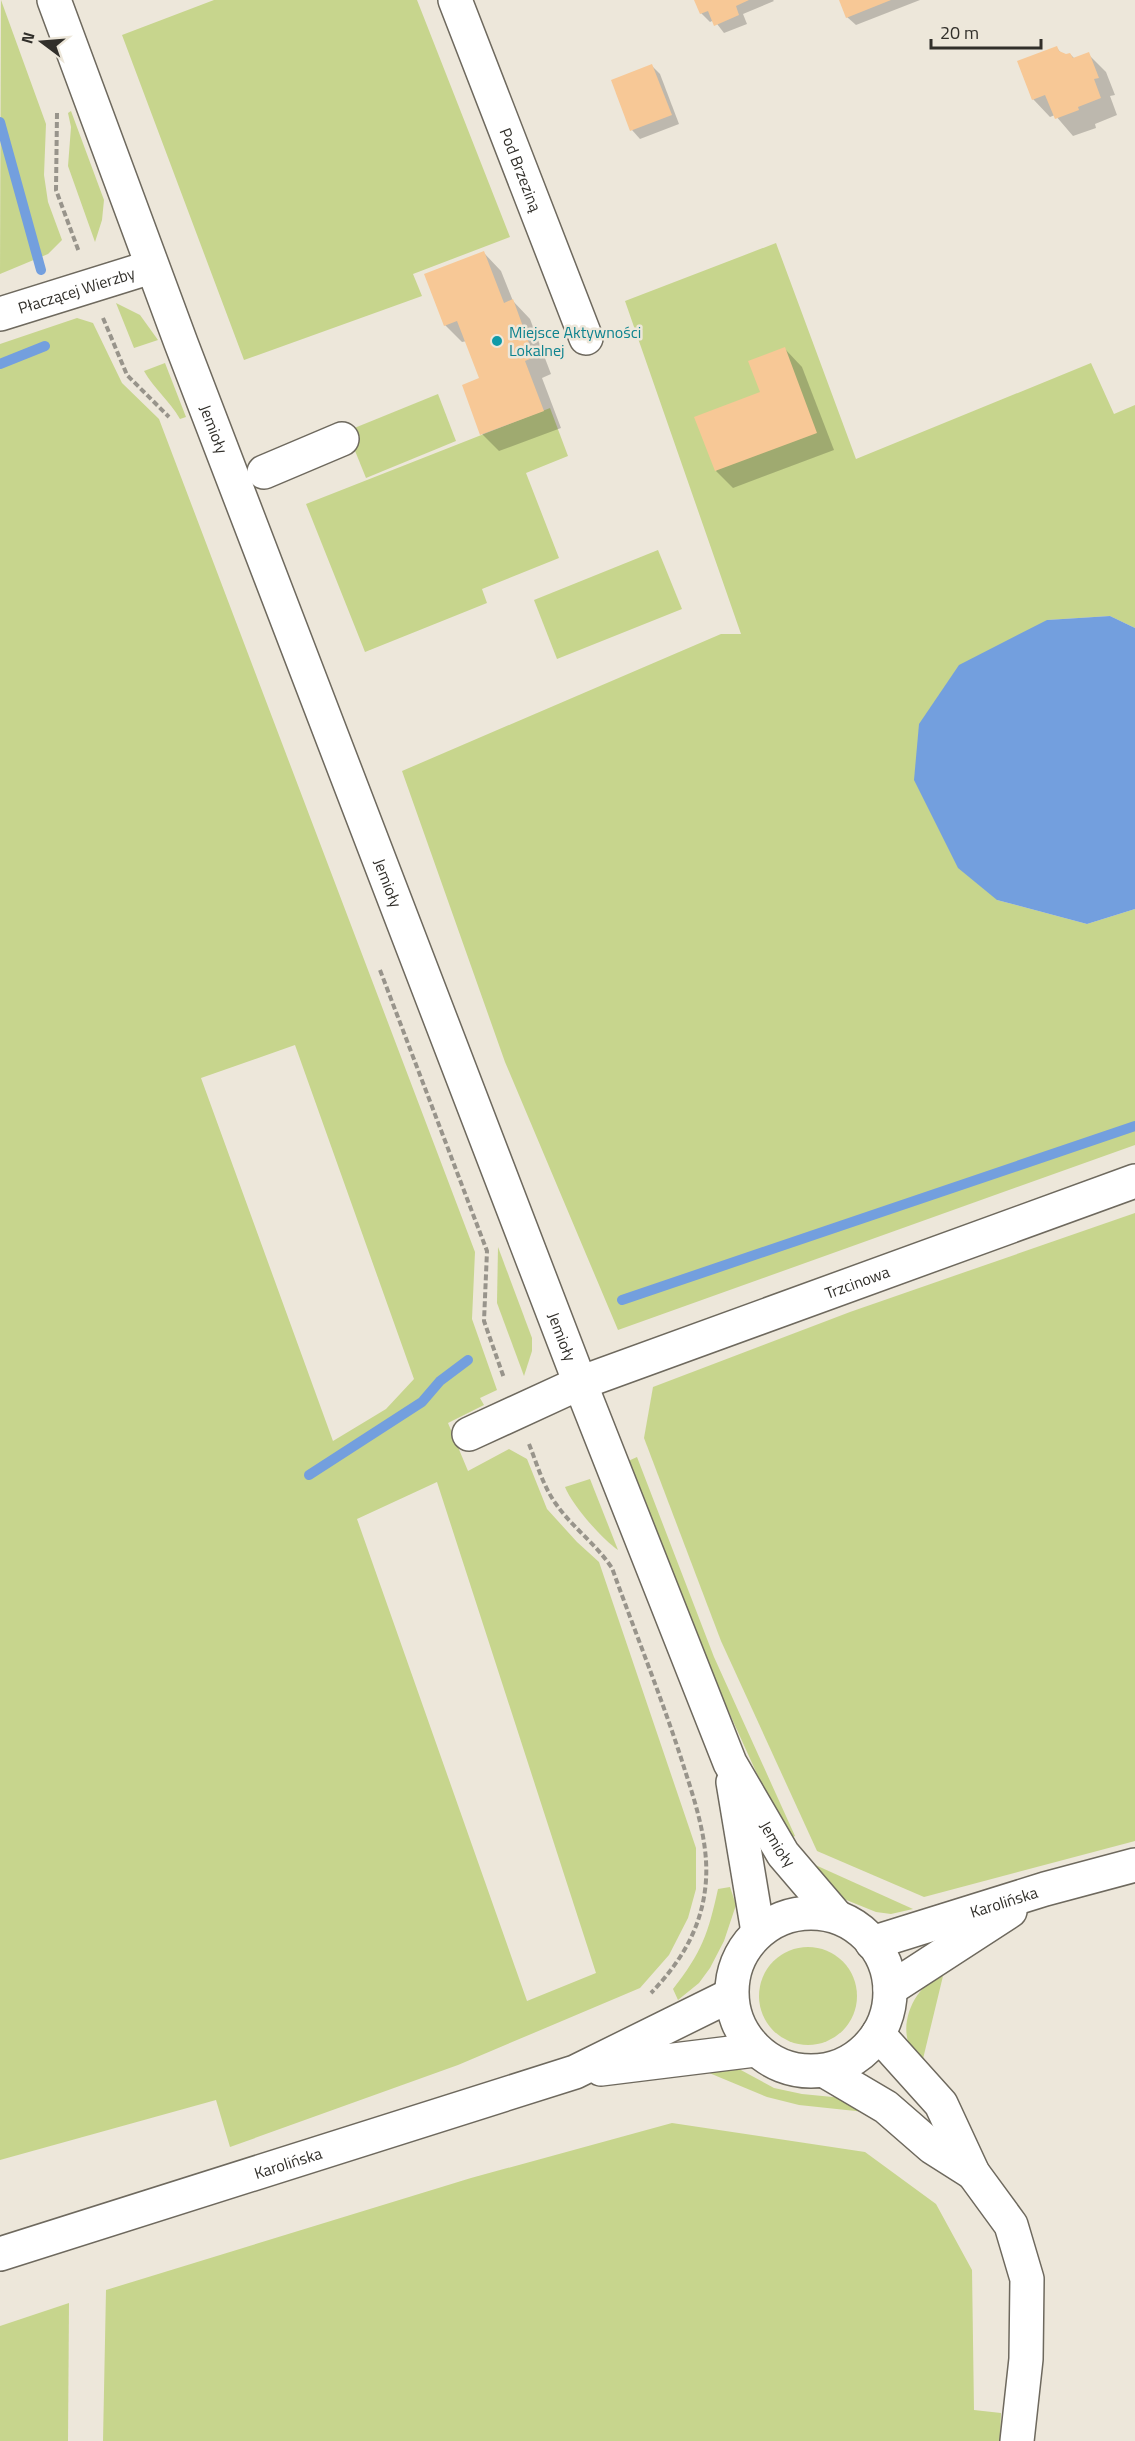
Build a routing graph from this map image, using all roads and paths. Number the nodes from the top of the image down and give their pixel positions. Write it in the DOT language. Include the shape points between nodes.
graph roads {
  1 [pos="54,0"];
  2 [pos="455,0"];
  3 [pos="53,104"];
  4 [pos="152,267"];
  5 [pos="91,286"];
  6 [pos="0,314"];
  7 [pos="586,338"];
  8 [pos="174,422"];
  9 [pos="342,439"];
  10 [pos="264,472"];
  11 [pos="377,960"];
  12 [pos="1135,1181"];
  13 [pos="580,1383"];
  14 [pos="517,1413"];
  15 [pos="469,1434"];
  16 [pos="730,1763"];
  17 [pos="1135,1865"];
  18 [pos="1045,1889"];
  19 [pos="836,1916"];
  20 [pos="758,1932"];
  21 [pos="872,1943"];
  22 [pos="890,1989"];
  23 [pos="650,1994"];
  24 [pos="731,1995"];
  25 [pos="878,2034"];
  26 [pos="755,2050"];
  27 [pos="825,2071"];
  28 [pos="576,2072"];
  29 [pos="973,2173"];
  30 [pos="0,2254"];
  31 [pos="1017,2441"];
  1 -- 4 [label="street, Jemioły"];
  2 -- 7 [label="street, Pod Brzeziną"];
  3 -- 5 [label="path" via="57,114 56,190"];
  4 -- 5 [label="street, Płaczącej Wierzby"];
  4 -- 13 [label="street, Jemioły"];
  5 -- 6 [label="street, Płaczącej Wierzby"];
  5 -- 8 [label="path" via="127,375"];
  9 -- 10 [label="street"];
  11 -- 14 [label="path" via="487,1251 484,1321"];
  12 -- 13 [label="street, Trzcinowa"];
  13 -- 14 [label="street, Trzcinowa"];
  13 -- 16 [label="street, Jemioły"];
  14 -- 15 [label="street, Trzcinowa"];
  14 -- 23 [label="path" via="556,1505 602,1552 612,1568 670,1724 704,1840 706,1889 700,1914 688,1945 668,1976"];
  16 -- 19 [label="street, Jemioły" via="783,1854"];
  16 -- 20 [label="street, Jemioły"];
  17 -- 18 [label="street, Karolińska"];
  18 -- 21 [label="street, Karolińska"];
  18 -- 22 [label="street"];
  19 -- 20 [label="street" via="808,1912 782,1917"];
  19 -- 21 [label="street" via="860,1929"];
  20 -- 24 [label="street" via="741,1953 731,1979"];
  21 -- 22 [label="street" via="889,1975"];
  22 -- 25 [label="street"];
  24 -- 26 [label="street" via="740,2030"];
  24 -- 28 [label="street, Karolińska"];
  25 -- 27 [label="street" via="867,2051 849,2063"];
  25 -- 29 [label="street" via="941,2104"];
  26 -- 27 [label="street" via="776,2064 800,2072"];
  26 -- 28 [label="street, Karolińska"];
  27 -- 29 [label="street" via="886,2107 932,2147"];
  28 -- 30 [label="street, Karolińska"];
  29 -- 31 [label="street" via="1011,2225 1027,2279 1026,2359"];
}
